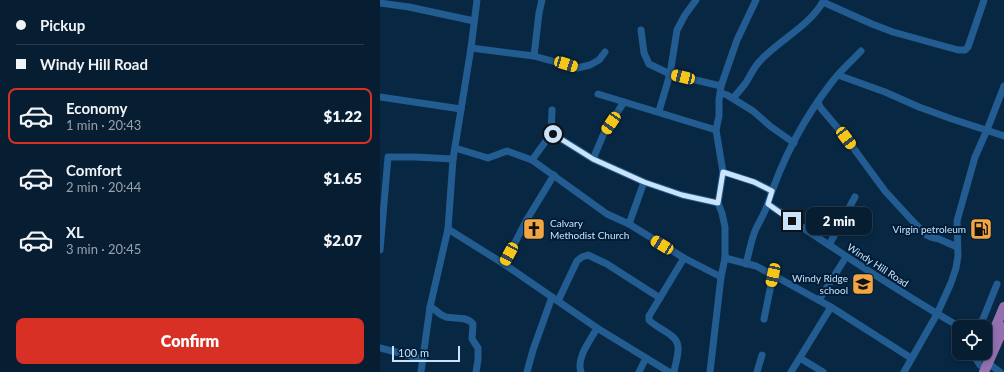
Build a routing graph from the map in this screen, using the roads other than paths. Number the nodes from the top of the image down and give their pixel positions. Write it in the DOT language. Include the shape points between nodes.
graph roads {
  1 [pos="477,0"];
  2 [pos="542,0"];
  3 [pos="696,0"];
  4 [pos="756,0"];
  5 [pos="984,0"];
  6 [pos="823,1"];
  7 [pos="380,3"];
  8 [pos="409,4"];
  9 [pos="474,21"];
  10 [pos="641,30"];
  11 [pos="471,48"];
  12 [pos="861,51"];
  13 [pos="606,52"];
  14 [pos="534,56"];
  15 [pos="670,74"];
  16 [pos="838,75"];
  17 [pos="1004,86"];
  18 [pos="721,89"];
  19 [pos="598,94"];
  20 [pos="380,97"];
  21 [pos="733,98"];
  22 [pos="818,101"];
  23 [pos="624,102"];
  24 [pos="461,109"];
  25 [pos="552,110"];
  26 [pos="659,111"];
  27 [pos="716,130"];
  28 [pos="987,130"];
  29 [pos="551,134"];
  30 [pos="1004,136"];
  31 [pos="794,143"];
  32 [pos="455,148"];
  33 [pos="384,157"];
  34 [pos="593,159"];
  35 [pos="453,160"];
  36 [pos="532,160"];
  37 [pos="723,172"];
  38 [pos="554,175"];
  39 [pos="644,182"];
  40 [pos="772,191"];
  41 [pos="855,197"];
  42 [pos="718,203"];
  43 [pos="768,204"];
  44 [pos="382,216"];
  45 [pos="629,224"];
  46 [pos="448,229"];
  47 [pos="829,245"];
  48 [pos="957,247"];
  49 [pos="380,250"];
  50 [pos="846,257"];
  51 [pos="684,258"];
  52 [pos="725,258"];
  53 [pos="504,264"];
  54 [pos="746,264"];
  55 [pos="773,275"];
  56 [pos="721,277"];
  57 [pos="997,284"];
  58 [pos="660,298"];
  59 [pos="555,299"];
  60 [pos="819,300"];
  61 [pos="430,307"];
  62 [pos="831,307"];
  63 [pos="1004,307"];
  64 [pos="937,314"];
  65 [pos="764,319"];
  66 [pos="982,320"];
  67 [pos="952,322"];
  68 [pos="1004,327"];
  69 [pos="597,328"];
  70 [pos="380,348"];
  71 [pos="762,354"];
  72 [pos="646,358"];
  73 [pos="800,358"];
  74 [pos="911,358"];
  75 [pos="422,359"];
  76 [pos="983,363"];
  77 [pos="421,372"];
  78 [pos="476,372"];
  79 [pos="527,372"];
  80 [pos="581,372"];
  81 [pos="639,372"];
  82 [pos="669,372"];
  83 [pos="674,372"];
  84 [pos="710,372"];
  85 [pos="757,372"];
  86 [pos="791,372"];
  87 [pos="823,372"];
  88 [pos="904,372"];
  89 [pos="1000,372"];
  1 -- 9 [label="street"];
  2 -- 14 [label="street"];
  3 -- 15 [label="street" via="677,30"];
  4 -- 18 [label="street" via="737,40"];
  5 -- 6 [label="street" via="968,47 962,51 879,27"];
  6 -- 21 [label="street" via="803,25 759,61"];
  7 -- 8 [label="street"];
  8 -- 9 [label="street"];
  9 -- 11 [label="street"];
  10 -- 15 [label="street" via="644,53 649,64"];
  11 -- 14 [label="street"];
  11 -- 24 [label="street"];
  12 -- 16 [label="street"];
  13 -- 14 [label="street" via="600,60 577,68"];
  15 -- 18 [label="street"];
  15 -- 26 [label="street"];
  16 -- 22 [label="street"];
  16 -- 28 [label="street"];
  17 -- 28 [label="street"];
  18 -- 21 [label="street"];
  18 -- 27 [label="street"];
  19 -- 23 [label="street"];
  20 -- 24 [label="street"];
  21 -- 31 [label="street"];
  22 -- 31 [label="street"];
  22 -- 48 [label="street" via="884,191 925,234"];
  23 -- 26 [label="street"];
  23 -- 34 [label="street" via="604,133"];
  24 -- 32 [label="street"];
  25 -- 29 [label="street"];
  26 -- 27 [label="street"];
  27 -- 37 [label="street"];
  28 -- 30 [label="street"];
  28 -- 48 [label="street" via="975,157 956,221"];
  29 -- 34 [label="street"];
  29 -- 36 [label="street"];
  31 -- 40 [label="street"];
  32 -- 35 [label="street"];
  32 -- 36 [label="street" via="488,158 507,152"];
  33 -- 35 [label="street"];
  33 -- 44 [label="street"];
  34 -- 39 [label="street"];
  35 -- 46 [label="street"];
  36 -- 38 [label="street"];
  37 -- 40 [label="street"];
  37 -- 42 [label="street"];
  38 -- 45 [label="street" via="607,214"];
  38 -- 53 [label="street"];
  39 -- 42 [label="street" via="682,195"];
  39 -- 45 [label="street"];
  40 -- 43 [label="street"];
  41 -- 47 [label="street"];
  42 -- 52 [label="street" via="725,228"];
  43 -- 47 [label="street, Windy Hill Road"];
  43 -- 54 [label="street" via="754,233"];
  44 -- 49 [label="street"];
  45 -- 51 [label="street"];
  46 -- 53 [label="street"];
  46 -- 61 [label="street"];
  47 -- 50 [label="street, Windy Hill Road"];
  48 -- 64 [label="street" via="956,268"];
  50 -- 60 [label="street"];
  50 -- 64 [label="street, Windy Hill Road"];
  51 -- 56 [label="street"];
  51 -- 58 [label="street"];
  52 -- 54 [label="street"];
  52 -- 56 [label="street"];
  53 -- 59 [label="street"];
  54 -- 55 [label="street"];
  55 -- 60 [label="street"];
  55 -- 65 [label="street"];
  56 -- 84 [label="street"];
  57 -- 66 [label="street"];
  58 -- 59 [label="street" via="607,264 588,255 577,261"];
  58 -- 83 [label="street" via="649,320 678,342"];
  59 -- 69 [label="street"];
  59 -- 79 [label="street" via="533,350"];
  60 -- 62 [label="street"];
  61 -- 75 [label="street"];
  61 -- 78 [label="street" via="445,317 466,319 473,324 472,339 478,348"];
  62 -- 73 [label="street"];
  62 -- 74 [label="street"];
  63 -- 76 [label="highway"];
  64 -- 67 [label="street, Windy Hill Road"];
  64 -- 74 [label="street"];
  68 -- 76 [label="highway"];
  69 -- 72 [label="street"];
  69 -- 80 [label="street" via="581,357"];
  70 -- 75 [label="street"];
  71 -- 85 [label="street"];
  72 -- 81 [label="street"];
  72 -- 82 [label="street"];
  73 -- 86 [label="street"];
  73 -- 87 [label="street"];
  74 -- 88 [label="street"];
  75 -- 77 [label="street"];
  76 -- 89 [label="street"];
}
